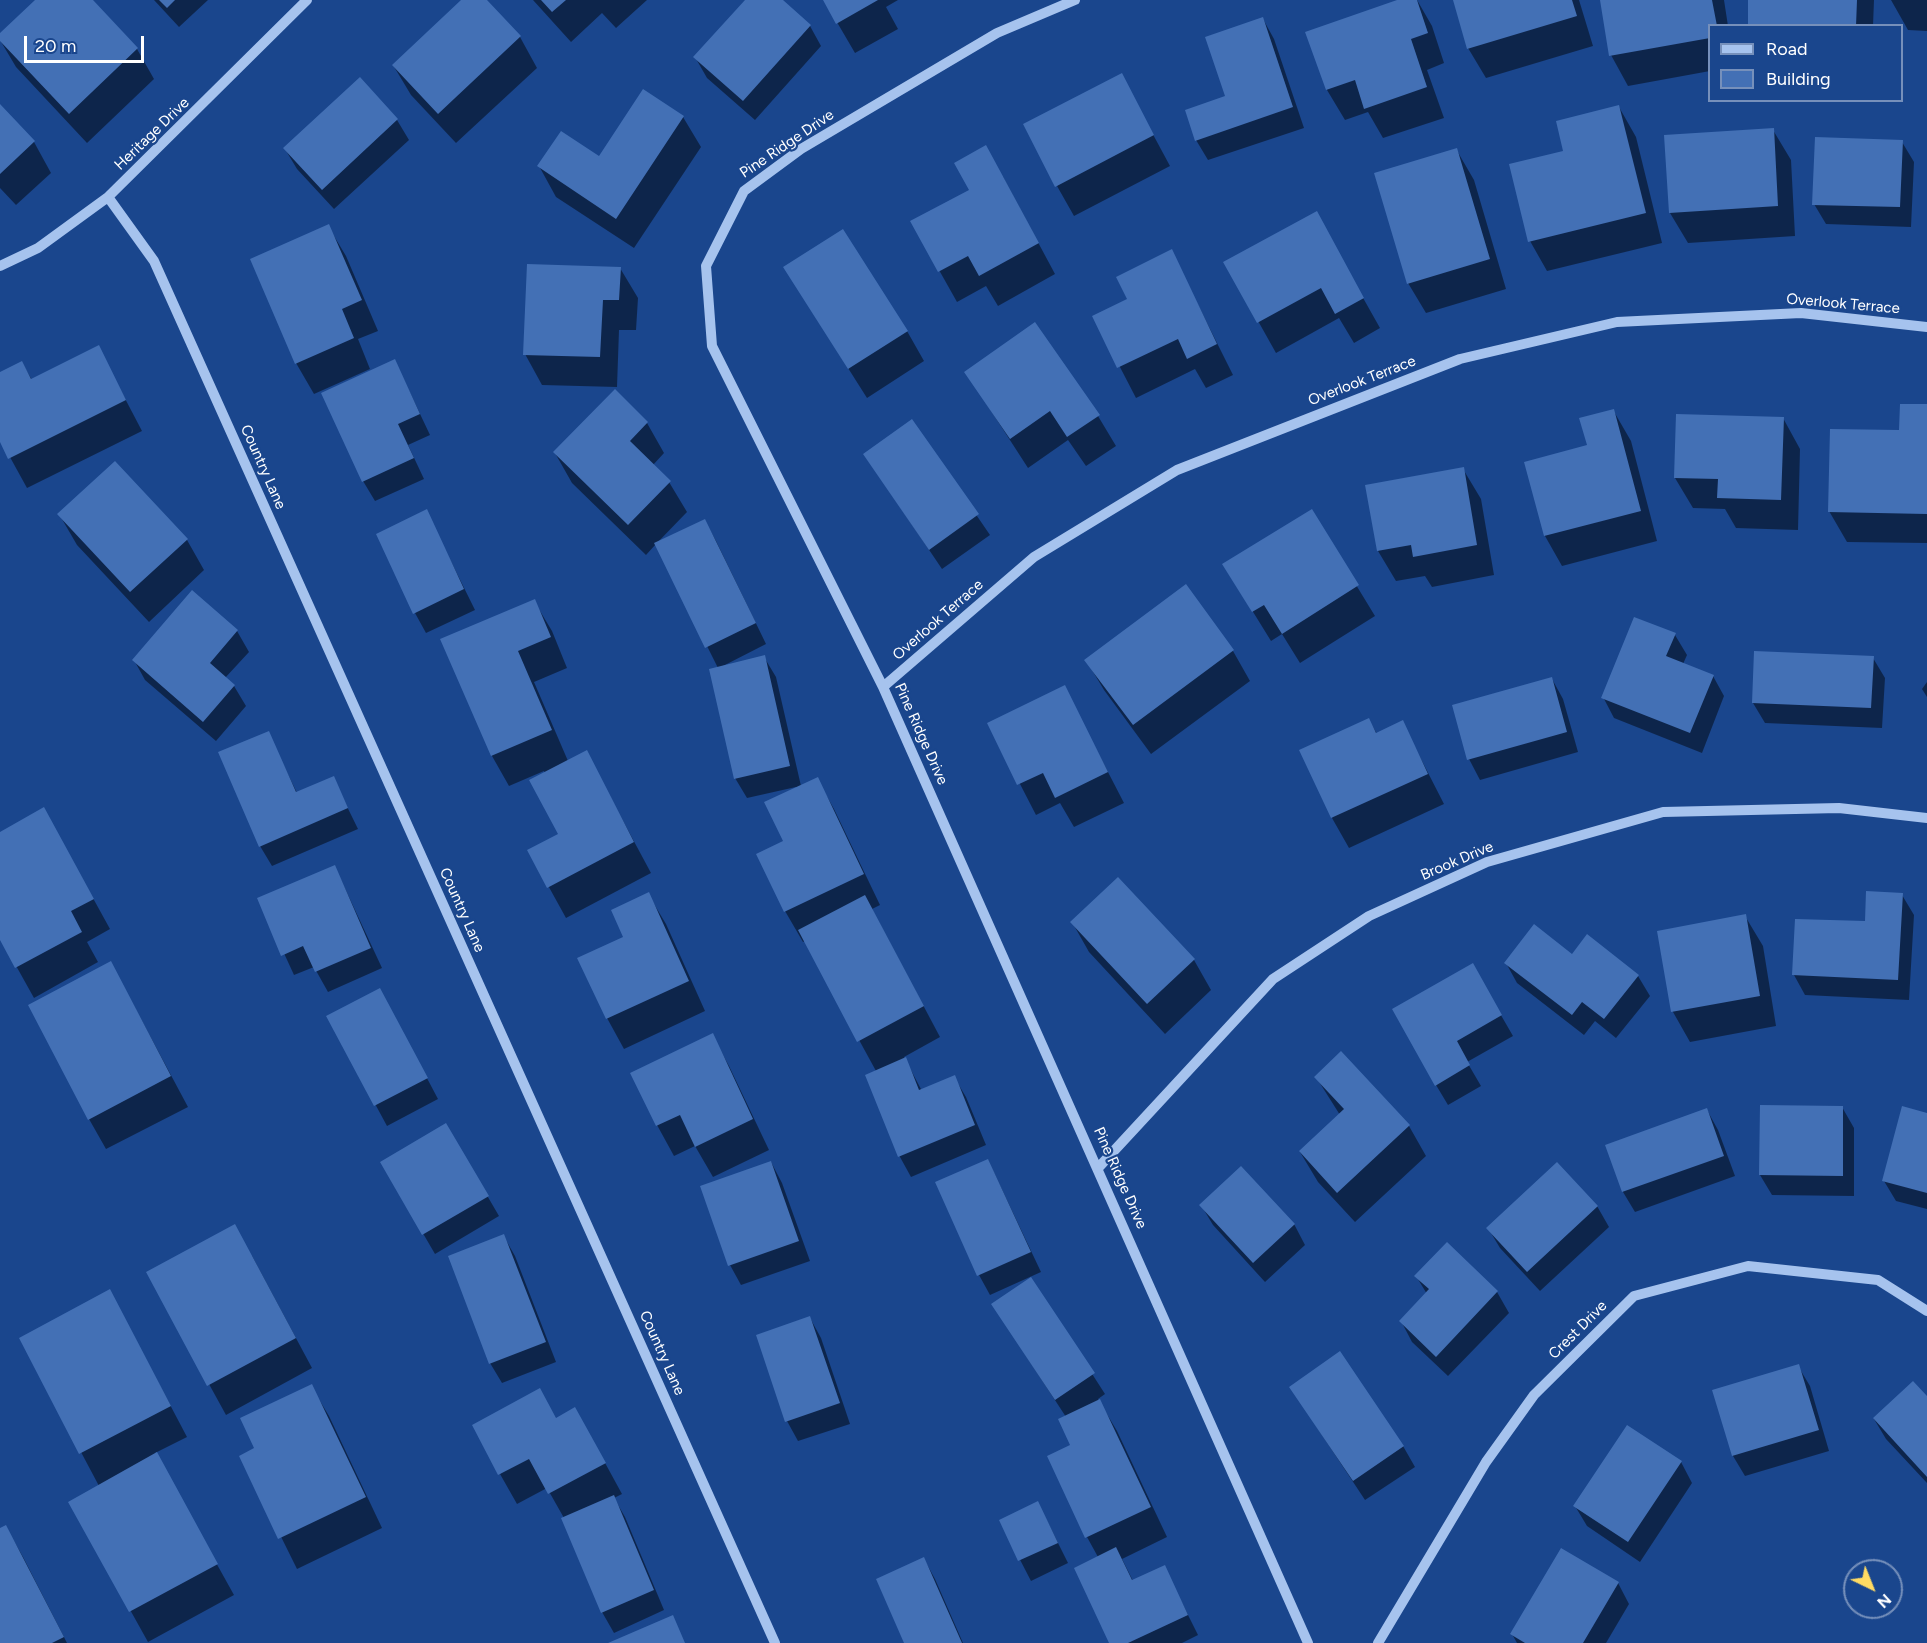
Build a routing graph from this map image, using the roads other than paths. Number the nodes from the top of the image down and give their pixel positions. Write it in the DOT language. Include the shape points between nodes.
graph roads {
  1 [pos="307,0"];
  2 [pos="1075,0"];
  3 [pos="108,197"];
  4 [pos="0,266"];
  5 [pos="1927,327"];
  6 [pos="883,687"];
  7 [pos="1927,818"];
  8 [pos="1099,1167"];
  9 [pos="1927,1311"];
  10 [pos="776,1643"];
  11 [pos="1308,1643"];
  12 [pos="1378,1643"];
  1 -- 3 [label="street, Heritage Drive"];
  2 -- 6 [label="street, Pine Ridge Drive" via="997,33 801,149 744,191 706,266 712,346"];
  3 -- 4 [label="street, Heritage Drive" via="38,248"];
  3 -- 10 [label="street, Country Lane" via="154,261"];
  5 -- 6 [label="street, Overlook Terrace" via="1801,313 1617,322 1460,359 1177,470 1034,557"];
  6 -- 8 [label="street, Pine Ridge Drive"];
  7 -- 8 [label="street, Brook Drive" via="1839,808 1663,812 1487,862 1369,916 1274,979"];
  8 -- 11 [label="street, Pine Ridge Drive"];
  9 -- 12 [label="street, Crest Drive" via="1878,1280 1748,1266 1634,1296 1534,1395 1486,1462"];
}
